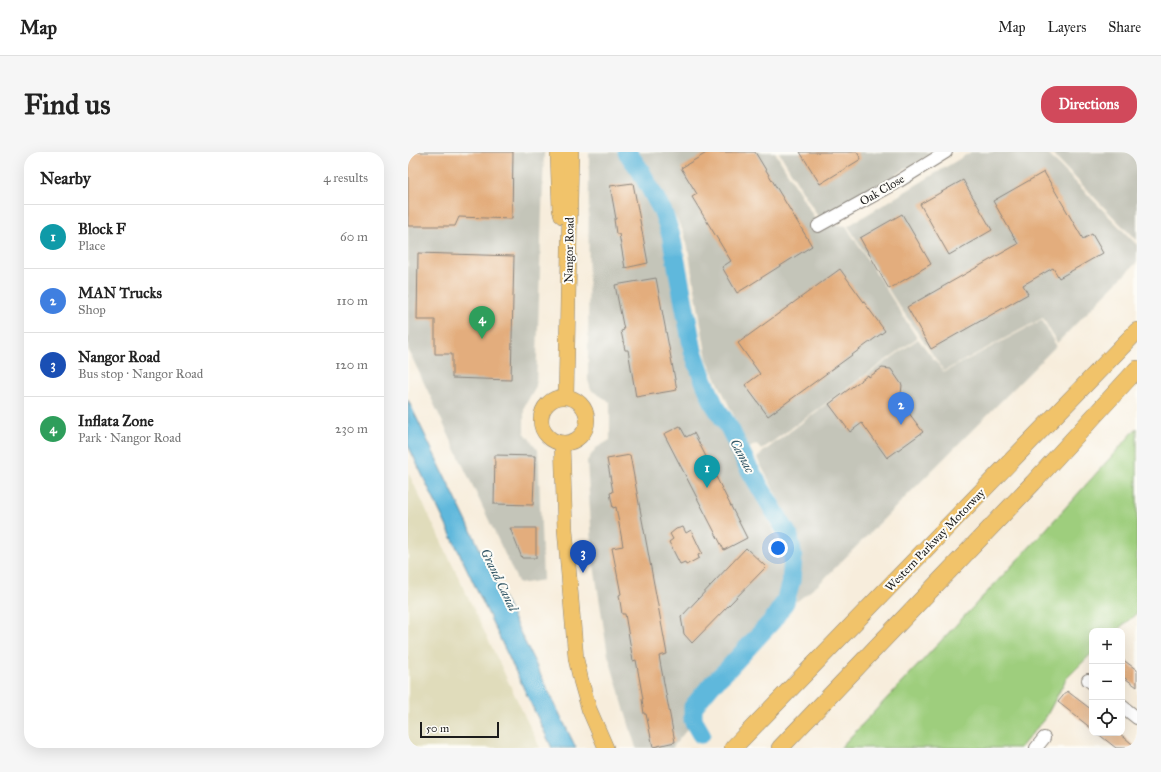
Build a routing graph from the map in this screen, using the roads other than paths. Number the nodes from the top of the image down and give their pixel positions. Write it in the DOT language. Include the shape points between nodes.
graph roads {
  1 [pos="561,152"];
  2 [pos="571,152"];
  3 [pos="946,152"];
  4 [pos="818,226"];
  5 [pos="569,232"];
  6 [pos="1137,331"];
  7 [pos="1137,369"];
  8 [pos="566,396"];
  9 [pos="562,443"];
  10 [pos="1125,708"];
  11 [pos="1137,718"];
  12 [pos="1044,738"];
  13 [pos="606,748"];
  14 [pos="733,748"];
  15 [pos="780,748"];
  16 [pos="1036,748"];
  1 -- 5 [label="main road" via="558,156 560,210"];
  2 -- 5 [label="main road, Nangor Road"];
  3 -- 4 [label="street, Oak Close"];
  5 -- 8 [label="main road, Nangor Road"];
  6 -- 14 [label="highway, Western Parkway Motorway"];
  7 -- 15 [label="highway" via="1033,483"];
  8 -- 9 [label="main road" via="581,403 586,410 587,418 583,434 570,443"];
  8 -- 9 [label="main road" via="559,396 546,404 540,418 548,438"];
  9 -- 13 [label="main road" via="565,529 576,659 589,709"];
  10 -- 11 [label="street"];
  12 -- 16 [label="street"];
}
